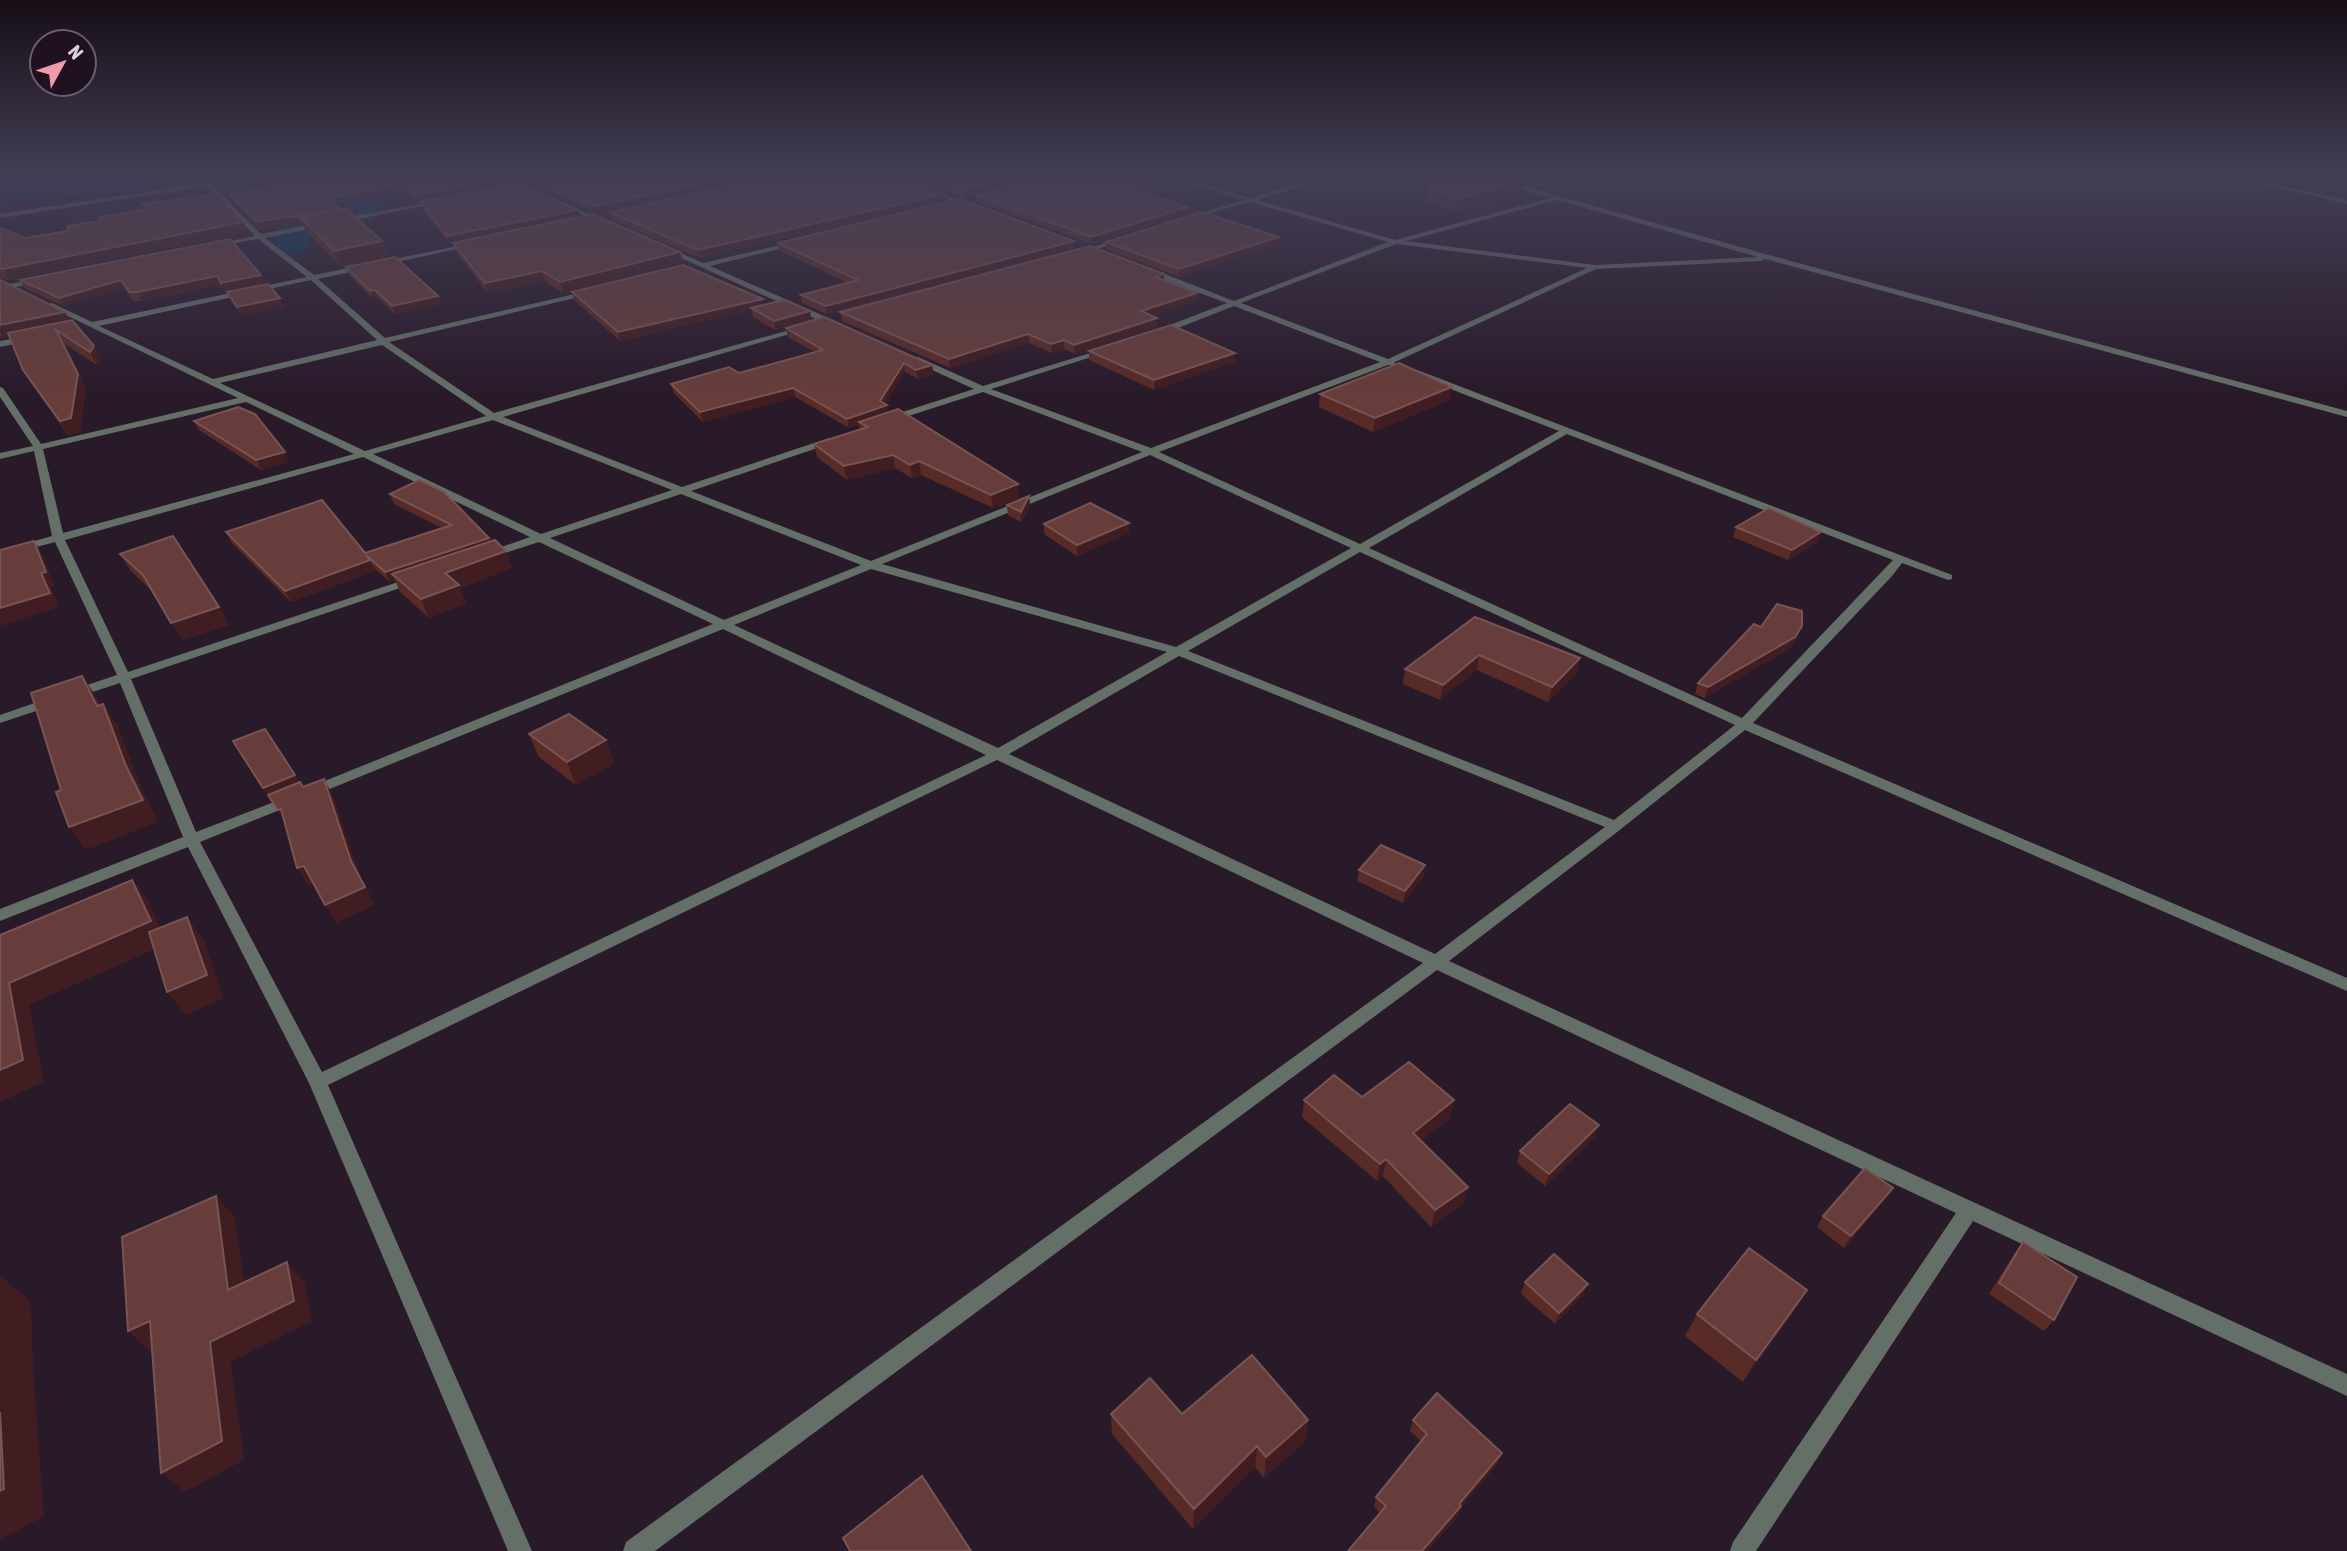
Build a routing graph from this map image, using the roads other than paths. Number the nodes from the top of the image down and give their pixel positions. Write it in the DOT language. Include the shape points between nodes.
graph roads {
  1 [pos="273,247"];
  2 [pos="457,247"];
  3 [pos="661,247"];
  4 [pos="776,247"];
  5 [pos="1086,247"];
  6 [pos="1096,247"];
  7 [pos="1381,247"];
  8 [pos="1438,247"];
  9 [pos="1733,247"];
  10 [pos="1091,249"];
  11 [pos="1104,254"];
  12 [pos="1064,256"];
  13 [pos="1773,259"];
  14 [pos="702,266"];
  15 [pos="1595,267"];
  16 [pos="1142,268"];
  17 [pos="689,269"];
  18 [pos="48,278"];
  19 [pos="313,278"];
  20 [pos="3,285"];
  21 [pos="599,290"];
  22 [pos="1233,303"];
  23 [pos="839,316"];
  24 [pos="826,320"];
  25 [pos="85,326"];
  26 [pos="850,331"];
  27 [pos="39,336"];
  28 [pos="1141,339"];
  29 [pos="385,343"];
  30 [pos="0,344"];
  31 [pos="1114,347"];
  32 [pos="909,357"];
  33 [pos="1388,362"];
  34 [pos="1401,366"];
  35 [pos="1413,371"];
  36 [pos="212,382"];
  37 [pos="981,388"];
  38 [pos="0,390"];
  39 [pos="247,399"];
  40 [pos="2347,414"];
  41 [pos="492,416"];
  42 [pos="876,424"];
  43 [pos="1567,429"];
  44 [pos="837,438"];
  45 [pos="38,446"];
  46 [pos="1151,452"];
  47 [pos="364,454"];
  48 [pos="0,456"];
  49 [pos="680,492"];
  50 [pos="58,537"];
  51 [pos="541,538"];
  52 [pos="1360,548"];
  53 [pos="0,554"];
  54 [pos="1900,558"];
  55 [pos="475,560"];
  56 [pos="871,565"];
  57 [pos="424,577"];
  58 [pos="1948,577"];
  59 [pos="725,626"];
  60 [pos="1180,652"];
  61 [pos="124,677"];
  62 [pos="0,719"];
  63 [pos="1744,724"];
  64 [pos="998,754"];
  65 [pos="1616,826"];
  66 [pos="192,839"];
  67 [pos="0,915"];
  68 [pos="1436,962"];
  69 [pos="2347,985"];
  70 [pos="318,1082"];
  71 [pos="1969,1210"];
  72 [pos="2347,1385"];
  73 [pos="520,1551"];
  74 [pos="635,1551"];
  75 [pos="1742,1551"];
  1 -- 19 [label="street"];
  2 -- 19 [label="street"];
  3 -- 14 [label="street"];
  4 -- 14 [label="street"];
  5 -- 10 [label="street"];
  6 -- 10 [label="street"];
  7 -- 22 [label="street"];
  8 -- 15 [label="street"];
  9 -- 13 [label="street"];
  10 -- 11 [label="street"];
  10 -- 12 [label="street"];
  13 -- 15 [label="street"];
  13 -- 40 [label="street"];
  14 -- 17 [label="street"];
  14 -- 24 [label="street"];
  15 -- 33 [label="street"];
  16 -- 22 [label="street"];
  18 -- 20 [label="street"];
  19 -- 25 [label="street"];
  19 -- 29 [label="street"];
  20 -- 25 [label="street"];
  21 -- 29 [label="street"];
  22 -- 28 [label="street"];
  22 -- 33 [label="street"];
  23 -- 24 [label="street"];
  24 -- 26 [label="street"];
  24 -- 41 [label="street"];
  25 -- 36 [label="street"];
  27 -- 30 [label="street"];
  29 -- 36 [label="street"];
  29 -- 41 [label="street"];
  31 -- 37 [label="street"];
  32 -- 37 [label="street"];
  33 -- 34 [label="street"];
  33 -- 46 [label="street"];
  35 -- 43 [label="street"];
  36 -- 39 [label="street"];
  37 -- 42 [label="street"];
  37 -- 46 [label="street"];
  38 -- 45 [label="street"];
  39 -- 45 [label="street"];
  39 -- 47 [label="street"];
  41 -- 47 [label="street"];
  41 -- 49 [label="street"];
  43 -- 52 [label="street"];
  43 -- 54 [label="street"];
  44 -- 49 [label="street"];
  45 -- 48 [label="street"];
  45 -- 50 [label="street"];
  46 -- 52 [label="street"];
  46 -- 56 [label="street"];
  47 -- 50 [label="street"];
  47 -- 51 [label="street"];
  49 -- 51 [label="street"];
  49 -- 56 [label="street"];
  50 -- 53 [label="street"];
  50 -- 61 [label="street"];
  51 -- 55 [label="street"];
  51 -- 59 [label="street"];
  52 -- 60 [label="street"];
  52 -- 63 [label="street"];
  54 -- 58 [label="street"];
  54 -- 63 [label="street"];
  56 -- 59 [label="street"];
  56 -- 60 [label="street"];
  57 -- 61 [label="street"];
  59 -- 64 [label="street"];
  59 -- 66 [label="street"];
  60 -- 64 [label="street"];
  60 -- 65 [label="street"];
  61 -- 62 [label="street"];
  61 -- 66 [label="street"];
  63 -- 65 [label="street"];
  63 -- 69 [label="street"];
  64 -- 68 [label="street"];
  64 -- 70 [label="street"];
  65 -- 68 [label="street"];
  66 -- 67 [label="street"];
  66 -- 70 [label="street"];
  68 -- 71 [label="street"];
  68 -- 74 [label="street"];
  70 -- 73 [label="street"];
  71 -- 72 [label="street"];
  71 -- 75 [label="street"];
}
